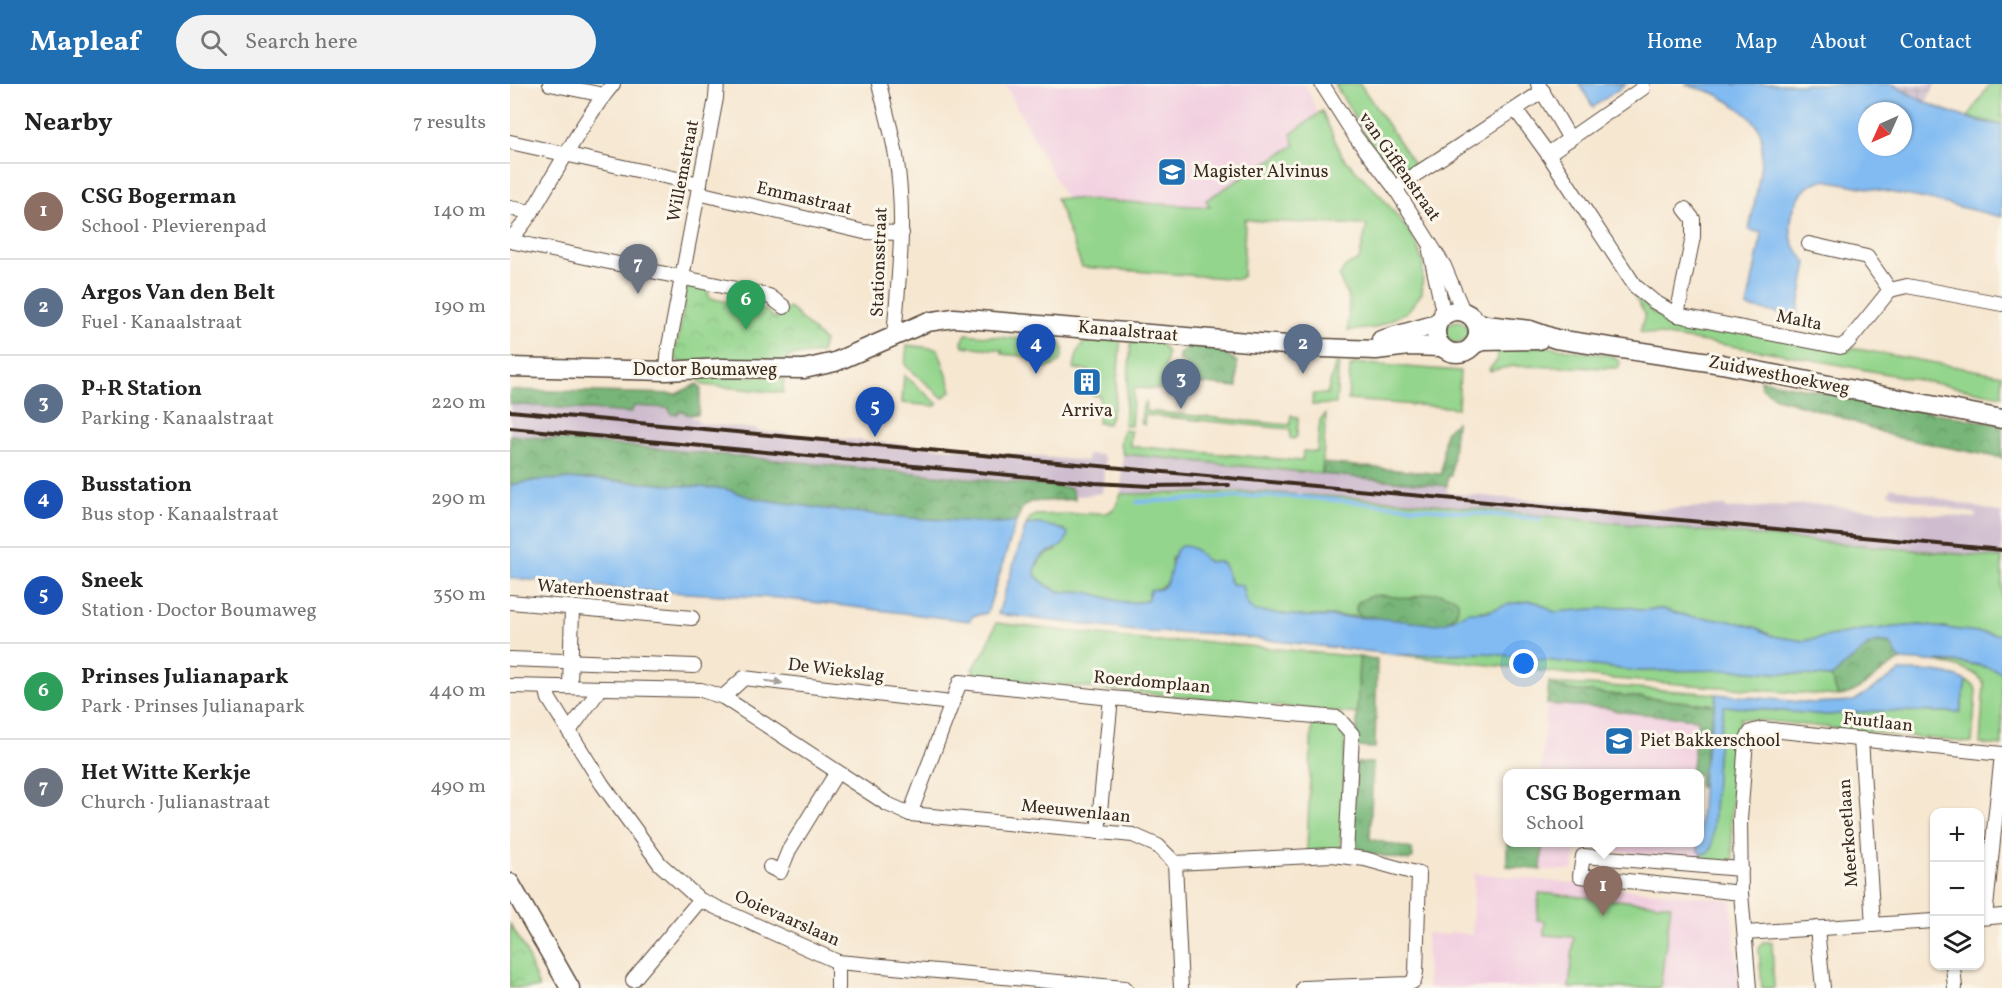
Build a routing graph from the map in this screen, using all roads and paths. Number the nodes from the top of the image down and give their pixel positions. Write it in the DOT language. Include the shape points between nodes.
graph roads {
  1 [pos="550,84"];
  2 [pos="717,84"];
  3 [pos="879,84"];
  4 [pos="1323,84"];
  5 [pos="1541,88"];
  6 [pos="1643,88"];
  7 [pos="608,89"];
  8 [pos="1516,110"];
  9 [pos="1570,139"];
  10 [pos="510,142"];
  11 [pos="567,153"];
  12 [pos="1548,154"];
  13 [pos="1395,188"];
  14 [pos="699,189"];
  15 [pos="510,208"];
  16 [pos="1685,209"];
  17 [pos="532,212"];
  18 [pos="902,233"];
  19 [pos="510,240"];
  20 [pos="1428,240"];
  21 [pos="1809,244"];
  22 [pos="682,277"];
  23 [pos="1890,290"];
  24 [pos="2002,304"];
  25 [pos="784,307"];
  26 [pos="1677,315"];
  27 [pos="1469,316"];
  28 [pos="1439,320"];
  29 [pos="894,336"];
  30 [pos="1556,339"];
  31 [pos="1474,344"];
  32 [pos="1441,346"];
  33 [pos="1364,348"];
  34 [pos="510,367"];
  35 [pos="668,371"];
  36 [pos="2002,419"];
  37 [pos="510,602"];
  38 [pos="572,607"];
  39 [pos="692,618"];
  40 [pos="510,659"];
  41 [pos="571,660"];
  42 [pos="694,666"];
  43 [pos="510,686"];
  44 [pos="546,687"];
  45 [pos="570,687"];
  46 [pos="601,688"];
  47 [pos="723,697"];
  48 [pos="1111,698"];
  49 [pos="951,703"];
  50 [pos="568,730"];
  51 [pos="1861,739"];
  52 [pos="2002,754"];
  53 [pos="837,772"];
  54 [pos="910,814"];
  55 [pos="1098,832"];
  56 [pos="1346,856"];
  57 [pos="1175,863"];
  58 [pos="770,867"];
  59 [pos="1740,869"];
  60 [pos="510,884"];
  61 [pos="1741,893"];
  62 [pos="510,898"];
  63 [pos="700,900"];
  64 [pos="1982,916"];
  65 [pos="2002,916"];
  66 [pos="1984,917"];
  67 [pos="1930,921"];
  68 [pos="1873,925"];
  69 [pos="1817,928"];
  70 [pos="1745,933"];
  71 [pos="838,962"];
  72 [pos="1953,970"];
  73 [pos="633,980"];
  74 [pos="559,988"];
  75 [pos="570,988"];
  76 [pos="838,988"];
  77 [pos="1125,988"];
  78 [pos="1181,988"];
  79 [pos="1303,988"];
  80 [pos="1749,988"];
  81 [pos="1824,988"];
  82 [pos="1955,988"];
  1 -- 7 [label="street"];
  2 -- 14 [label="street, Willemstraat"];
  3 -- 18 [label="street, Stationsstraat" via="896,157"];
  4 -- 13 [label="street, van Giffenstraat" via="1355,136"];
  5 -- 8 [label="street"];
  5 -- 9 [label="street"];
  6 -- 9 [label="street"];
  7 -- 11 [label="street"];
  8 -- 12 [label="street, Malta"];
  8 -- 13 [label="street"];
  9 -- 12 [label="street"];
  10 -- 11 [label="street, Emmastraat"];
  11 -- 14 [label="street, Emmastraat"];
  11 -- 17 [label="street"];
  12 -- 26 [label="street, Malta" via="1635,286"];
  13 -- 20 [label="street, van Giffenstraat"];
  14 -- 18 [label="street, Emmastraat" via="864,232"];
  14 -- 22 [label="street, Willemstraat"];
  15 -- 17 [label="street"];
  16 -- 26 [label="street" via="1693,219 1693,237"];
  17 -- 19 [label="street"];
  18 -- 29 [label="street, Stationsstraat"];
  19 -- 22 [label="street"];
  20 -- 27 [label="street, van Giffenstraat"];
  20 -- 28 [label="street, van Giffenstraat" via="1442,307"];
  21 -- 23 [label="street" via="1867,257"];
  22 -- 25 [label="street" via="769,296"];
  22 -- 35 [label="street, Willemstraat"];
  23 -- 24 [label="street" via="1908,286"];
  23 -- 26 [label="street, Malta" via="1840,348"];
  27 -- 28 [label="main road" via="1455,310"];
  27 -- 30 [label="main road, Zuidwesthoekweg" via="1486,325 1530,330"];
  27 -- 31 [label="main road" via="1478,328"];
  28 -- 32 [label="main road" via="1436,338"];
  28 -- 33 [label="main road, Kanaalstraat"];
  29 -- 33 [label="main road, Kanaalstraat" via="927,322 967,318 1238,342"];
  29 -- 35 [label="main road, Doctor Boumaweg" via="815,368"];
  30 -- 31 [label="main road, Zuidwesthoekweg"];
  30 -- 36 [label="main road, Zuidwesthoekweg" via="1722,364"];
  31 -- 32 [label="main road" via="1456,353"];
  32 -- 33 [label="main road, Kanaalstraat"];
  34 -- 35 [label="main road, Doctor Boumaweg"];
  37 -- 38 [label="street, Waterhoenstraat"];
  38 -- 39 [label="street, Waterhoenstraat"];
  38 -- 41 [label="street"];
  40 -- 41 [label="street"];
  41 -- 42 [label="street"];
  41 -- 45 [label="street"];
  43 -- 44 [label="street, Meeuwenlaan"];
  44 -- 45 [label="street, Meeuwenlaan"];
  44 -- 50 [label="street, Ooievaarslaan"];
  45 -- 46 [label="street, Meeuwenlaan"];
  46 -- 47 [label="street, Meeuwenlaan" via="701,690"];
  46 -- 50 [label="street"];
  47 -- 49 [label="street, De Wiekslag, one-way" via="744,678"];
  47 -- 53 [label="street, Meeuwenlaan"];
  48 -- 49 [label="street, Roerdomplaan" via="960,682"];
  48 -- 55 [label="street"];
  48 -- 56 [label="street, Roerdomplaan" via="1338,718 1352,734"];
  49 -- 54 [label="street, Roerdomplaan"];
  50 -- 63 [label="street, Ooievaarslaan" via="660,864"];
  51 -- 52 [label="street, Fuutlaan"];
  51 -- 59 [label="street, Fuutlaan" via="1762,729 1751,732 1746,740"];
  51 -- 68 [label="street, Meerkoetlaan"];
  52 -- 64 [label="street"];
  53 -- 54 [label="street, Meeuwenlaan"];
  53 -- 58 [label="street" via="789,850 780,872"];
  54 -- 55 [label="street, Meeuwenlaan"];
  55 -- 57 [label="street, Meeuwenlaan" via="1133,835 1158,846"];
  56 -- 57 [label="street"];
  56 -- 79 [label="street" via="1419,873 1414,981"];
  57 -- 78 [label="street"];
  59 -- 61 [label="street"];
  59 -- 61 [label="street" via="1582,856 1580,876"];
  60 -- 75 [label="main road"];
  61 -- 70 [label="street"];
  62 -- 74 [label="main road"];
  63 -- 71 [label="street, Ooievaarslaan"];
  63 -- 73 [label="street"];
  65 -- 66 [label="street"];
  67 -- 68 [label="street"];
  68 -- 69 [label="street"];
  69 -- 70 [label="street"];
  69 -- 81 [label="street"];
  70 -- 80 [label="street"];
  71 -- 76 [label="street"];
  71 -- 77 [label="street, Ooievaarslaan"];
  72 -- 82 [label="street"];
}
